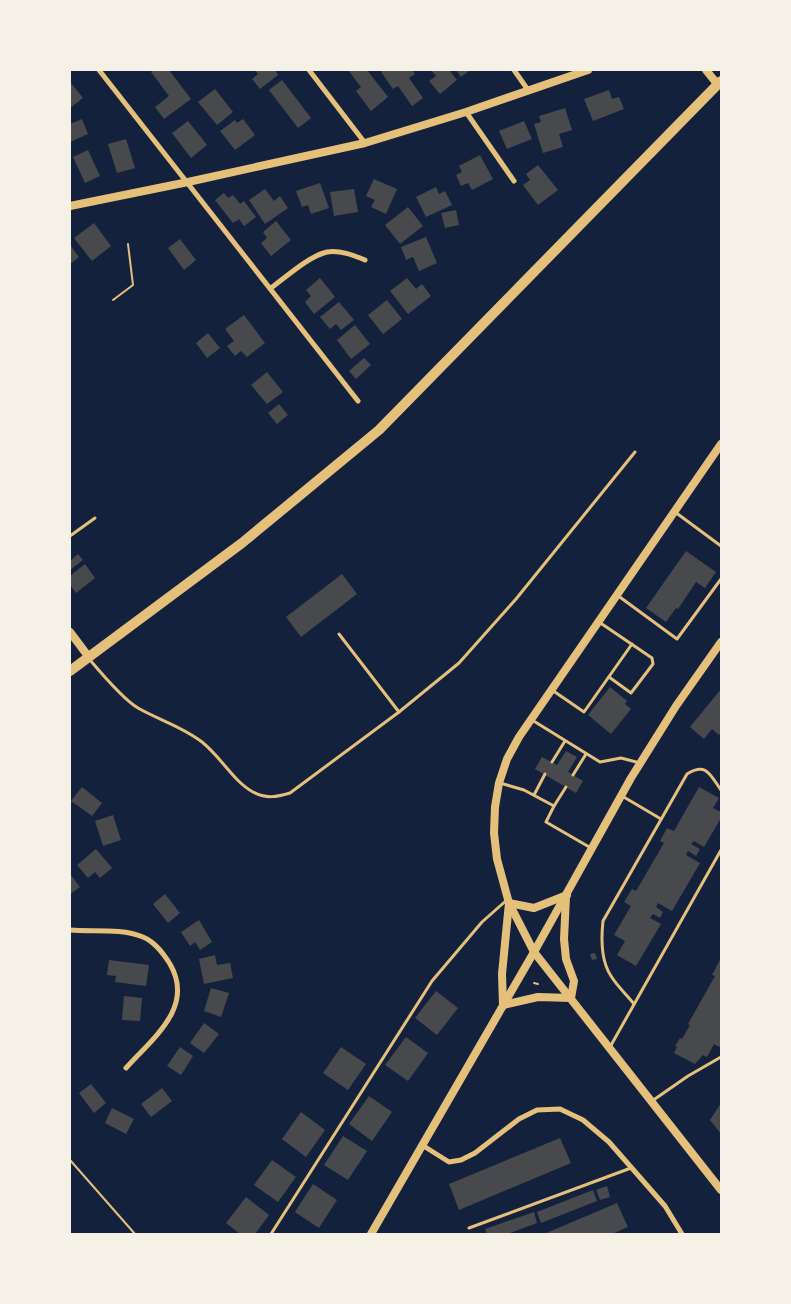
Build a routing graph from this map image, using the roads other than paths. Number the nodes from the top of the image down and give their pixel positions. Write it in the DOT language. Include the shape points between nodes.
graph roads {
  1 [pos="99,70"];
  2 [pos="309,70"];
  3 [pos="514,70"];
  4 [pos="588,70"];
  5 [pos="706,70"];
  6 [pos="719,83"];
  7 [pos="528,90"];
  8 [pos="466,112"];
  9 [pos="365,143"];
  10 [pos="514,181"];
  11 [pos="188,182"];
  12 [pos="71,203"];
  13 [pos="365,260"];
  14 [pos="271,288"];
  15 [pos="358,401"];
  16 [pos="721,444"];
  17 [pos="635,452"];
  18 [pos="674,512"];
  19 [pos="95,518"];
  20 [pos="70,536"];
  21 [pos="721,546"];
  22 [pos="721,579"];
  23 [pos="617,595"];
  24 [pos="599,621"];
  25 [pos="70,632"];
  26 [pos="339,634"];
  27 [pos="721,642"];
  28 [pos="632,644"];
  29 [pos="88,656"];
  30 [pos="70,671"];
  31 [pos="609,677"];
  32 [pos="552,689"];
  33 [pos="399,712"];
  34 [pos="532,720"];
  35 [pos="565,741"];
  36 [pos="586,754"];
  37 [pos="552,762"];
  38 [pos="641,763"];
  39 [pos="545,774"];
  40 [pos="573,774"];
  41 [pos="499,783"];
  42 [pos="566,787"];
  43 [pos="721,790"];
  44 [pos="534,795"];
  45 [pos="622,796"];
  46 [pos="554,806"];
  47 [pos="661,819"];
  48 [pos="592,849"];
  49 [pos="721,850"];
  50 [pos="566,895"];
  51 [pos="509,900"];
  52 [pos="70,930"];
  53 [pos="534,952"];
  54 [pos="571,998"];
  55 [pos="634,1004"];
  56 [pos="503,1005"];
  57 [pos="609,1047"];
  58 [pos="721,1057"];
  59 [pos="126,1068"];
  60 [pos="651,1102"];
  61 [pos="422,1145"];
  62 [pos="631,1167"];
  63 [pos="721,1190"];
  64 [pos="470,1228"];
  65 [pos="271,1234"];
  66 [pos="371,1234"];
  67 [pos="682,1234"];
  1 -- 11 [label="street"];
  2 -- 9 [label="street"];
  3 -- 7 [label="street"];
  4 -- 7 [label="street"];
  5 -- 6 [label="street"];
  6 -- 29 [label="main road" via="379,430 242,543"];
  7 -- 8 [label="street"];
  8 -- 9 [label="street"];
  8 -- 10 [label="street"];
  9 -- 11 [label="street"];
  11 -- 12 [label="street"];
  11 -- 14 [label="street"];
  13 -- 14 [label="street" via="344,253 317,255"];
  14 -- 15 [label="street"];
  16 -- 18 [label="street"];
  17 -- 33 [label="lane" via="516,599 458,663"];
  18 -- 21 [label="lane"];
  18 -- 23 [label="street"];
  19 -- 20 [label="lane"];
  22 -- 23 [label="lane" via="677,639"];
  23 -- 24 [label="street"];
  24 -- 28 [label="lane"];
  24 -- 32 [label="street"];
  25 -- 29 [label="street"];
  26 -- 33 [label="lane"];
  27 -- 38 [label="street"];
  28 -- 31 [label="lane"];
  28 -- 31 [label="lane" via="652,658 653,664 631,693"];
  29 -- 30 [label="main road"];
  29 -- 33 [label="lane" via="103,676 136,707 200,740 216,753 239,783 264,796 278,797 290,793"];
  31 -- 32 [label="lane" via="584,712"];
  32 -- 34 [label="street"];
  34 -- 35 [label="lane"];
  34 -- 41 [label="street" via="506,759"];
  35 -- 36 [label="lane"];
  35 -- 37 [label="lane"];
  36 -- 38 [label="lane" via="600,762 621,758"];
  36 -- 40 [label="lane"];
  38 -- 45 [label="street"];
  39 -- 44 [label="lane"];
  41 -- 44 [label="lane"];
  41 -- 51 [label="street" via="494,833 497,860"];
  42 -- 46 [label="lane"];
  43 -- 47 [label="lane" via="707,771 695,769 687,774"];
  44 -- 46 [label="lane"];
  45 -- 47 [label="lane"];
  45 -- 48 [label="street"];
  46 -- 48 [label="lane" via="546,822"];
  47 -- 55 [label="lane" via="603,921 603,949 610,976"];
  48 -- 50 [label="street"];
  49 -- 55 [label="lane"];
  50 -- 51 [label="street" via="534,908"];
  50 -- 53 [label="street"];
  50 -- 54 [label="street" via="564,938 566,959 574,981"];
  51 -- 53 [label="street"];
  51 -- 56 [label="street" via="502,974"];
  51 -- 65 [label="lane" via="482,922 432,981"];
  52 -- 59 [label="street" via="143,937 156,945 174,971 178,983 175,1009"];
  53 -- 54 [label="street"];
  53 -- 56 [label="street"];
  54 -- 56 [label="street" via="538,997"];
  54 -- 57 [label="street"];
  55 -- 57 [label="lane"];
  56 -- 61 [label="street"];
  57 -- 60 [label="street"];
  58 -- 60 [label="lane"];
  60 -- 63 [label="street"];
  61 -- 62 [label="street" via="449,1162 460,1160 519,1119 537,1110 560,1109 583,1120"];
  61 -- 66 [label="street"];
  62 -- 64 [label="lane"];
  62 -- 67 [label="street" via="665,1206"];
}
